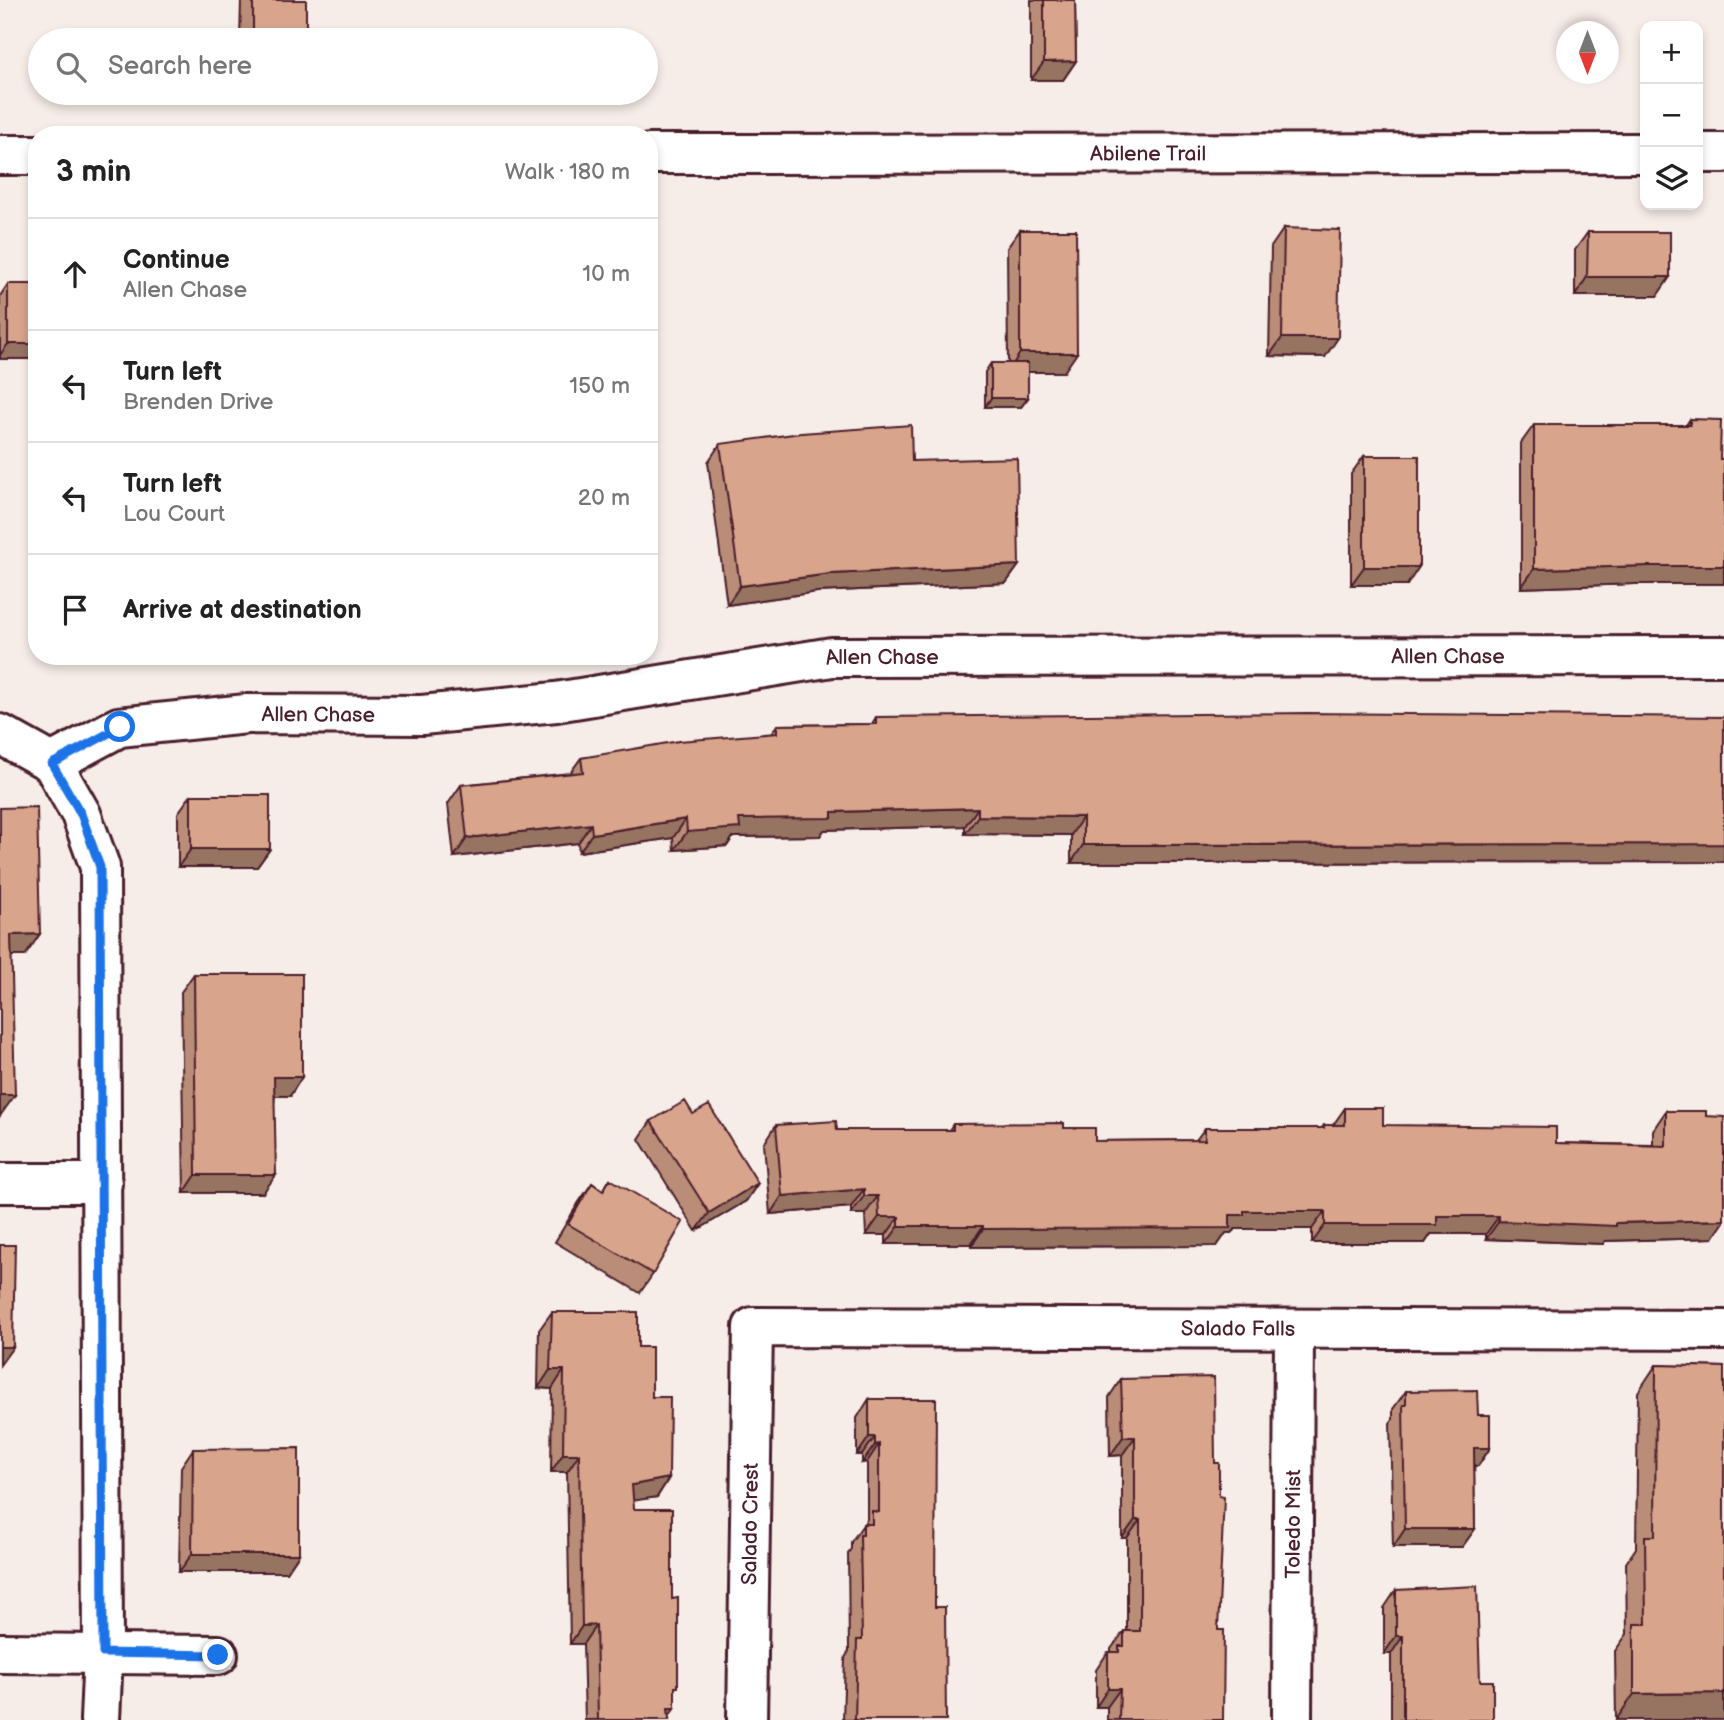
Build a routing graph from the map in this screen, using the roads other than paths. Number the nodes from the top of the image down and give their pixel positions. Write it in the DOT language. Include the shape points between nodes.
graph roads {
  1 [pos="1640,153"];
  2 [pos="1703,153"];
  3 [pos="1724,153"];
  4 [pos="0,155"];
  5 [pos="28,155"];
  6 [pos="658,155"];
  7 [pos="1724,656"];
  8 [pos="0,734"];
  9 [pos="52,764"];
  10 [pos="102,1183"];
  11 [pos="0,1184"];
  12 [pos="753,1327"];
  13 [pos="1294,1329"];
  14 [pos="1724,1330"];
  15 [pos="0,1653"];
  16 [pos="103,1653"];
  17 [pos="218,1655"];
  18 [pos="100,1720"];
  19 [pos="747,1720"];
  20 [pos="1292,1720"];
  1 -- 6 [label="street, Abilene Trail"];
  2 -- 3 [label="street"];
  4 -- 5 [label="street"];
  7 -- 9 [label="street, Allen Chase" via="832,657 543,704 422,715 247,714 120,727"];
  8 -- 9 [label="street"];
  9 -- 10 [label="street" via="81,814 100,867"];
  10 -- 11 [label="street"];
  10 -- 16 [label="street"];
  12 -- 13 [label="street, Salado Falls"];
  12 -- 19 [label="street, Salado Crest"];
  13 -- 14 [label="street, Salado Falls"];
  13 -- 20 [label="street, Toledo Mist"];
  15 -- 16 [label="street"];
  16 -- 17 [label="street"];
  16 -- 18 [label="street"];
}
